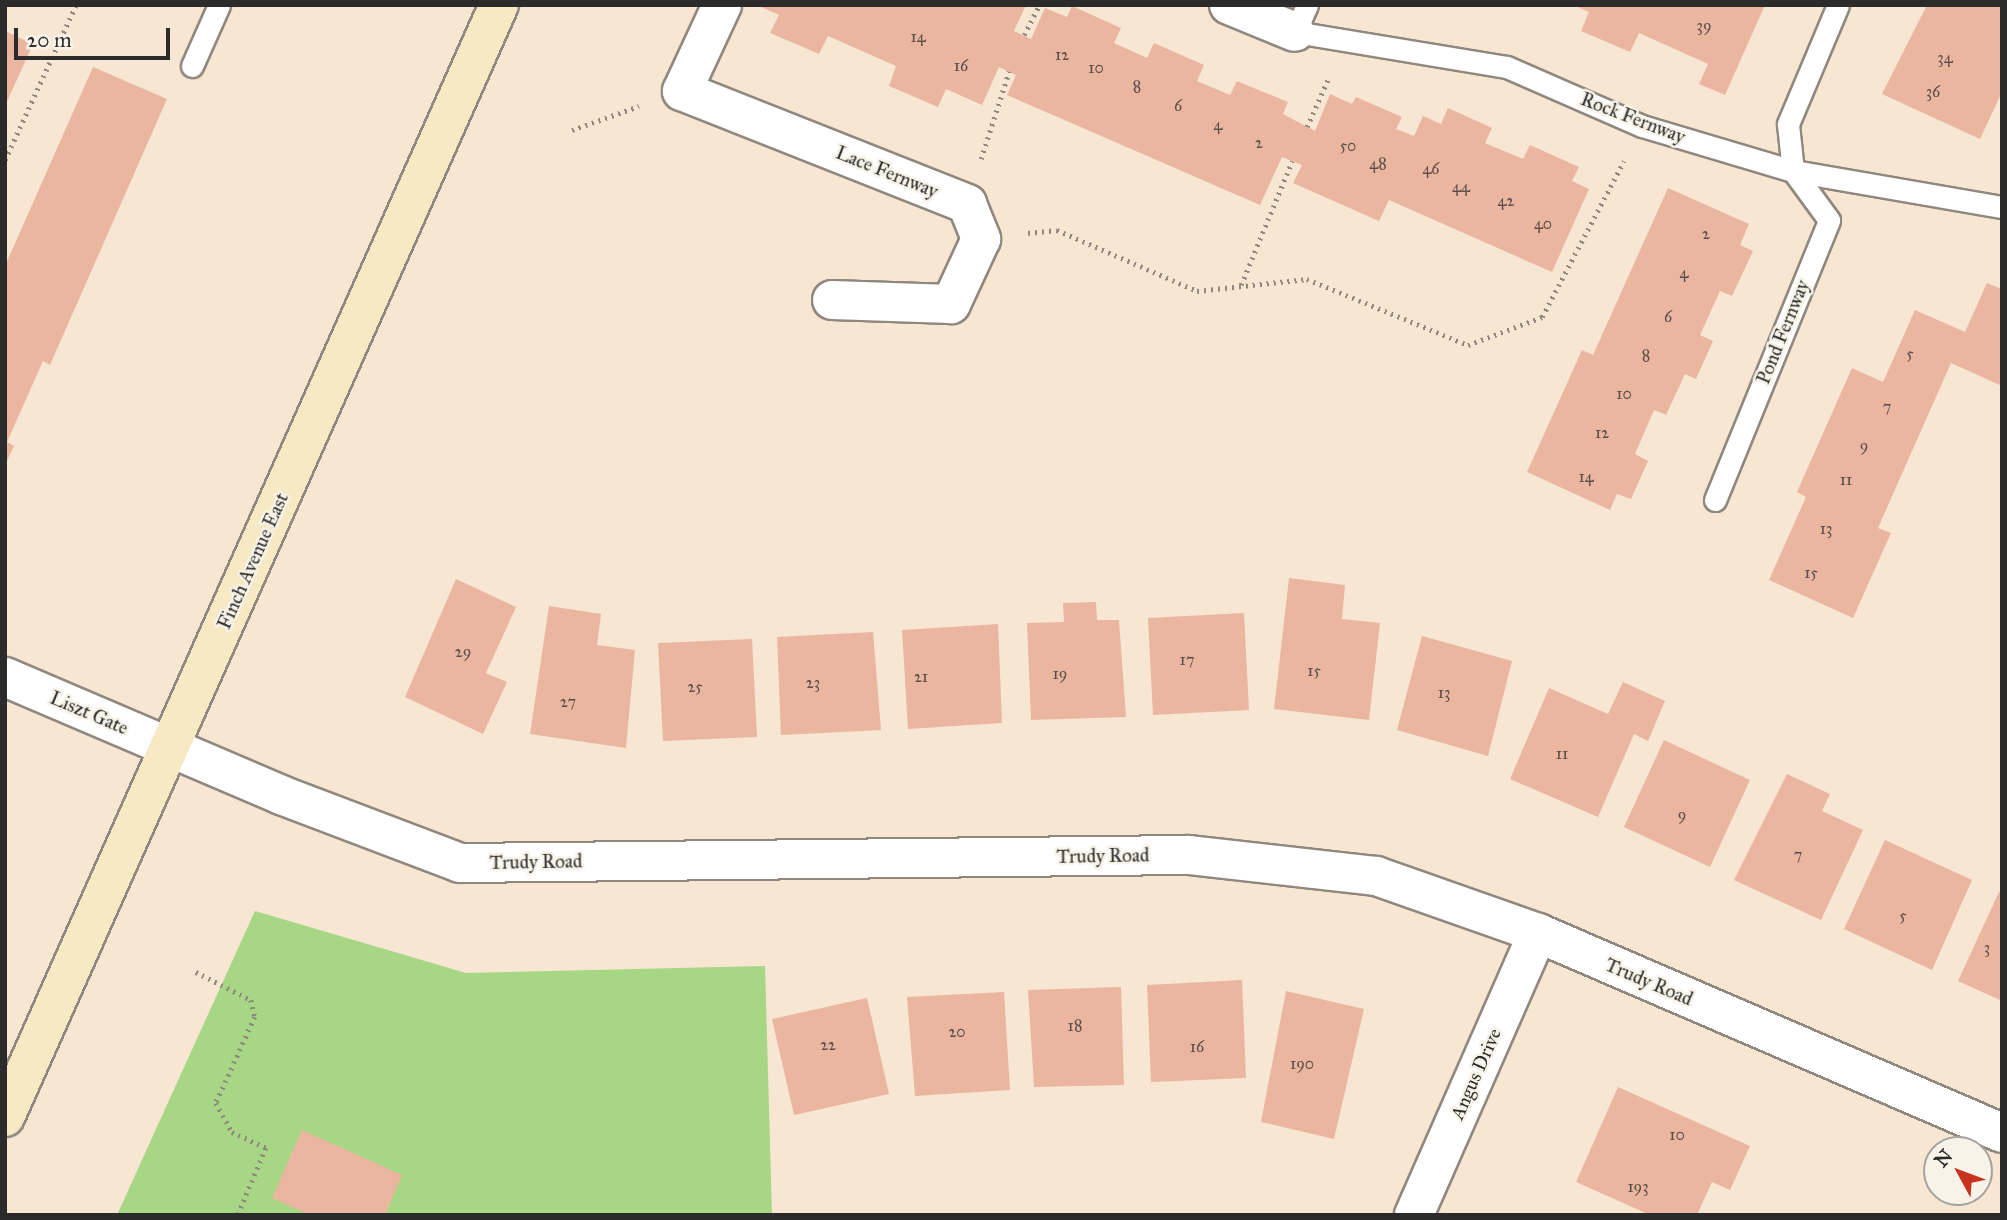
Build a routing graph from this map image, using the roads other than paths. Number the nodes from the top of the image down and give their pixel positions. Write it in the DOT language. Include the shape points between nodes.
graph roads {
  1 [pos="219,5"];
  2 [pos="499,5"];
  3 [pos="722,5"];
  4 [pos="1229,5"];
  5 [pos="1838,5"];
  6 [pos="1301,19"];
  7 [pos="192,66"];
  8 [pos="1793,171"];
  9 [pos="2002,207"];
  10 [pos="832,300"];
  11 [pos="1715,500"];
  12 [pos="5,677"];
  13 [pos="173,749"];
  14 [pos="1538,933"];
  15 [pos="5,1117"];
  16 [pos="2002,1133"];
  17 [pos="1414,1215"];
  1 -- 7 [label="lane"];
  2 -- 13 [label="main road, Finch Avenue East"];
  3 -- 10 [label="street, Lace Fernway" via="682,91 974,221 951,304"];
  4 -- 6 [label="street"];
  5 -- 8 [label="lane" via="1788,124"];
  6 -- 8 [label="lane, Rock Fernway" via="1345,36 1507,67 1642,126"];
  8 -- 9 [label="lane, Rock Fernway"];
  8 -- 11 [label="lane, Pond Fernway" via="1829,220"];
  12 -- 13 [label="street, Liszt Gate"];
  13 -- 14 [label="street, Trudy Road" via="460,863 1189,855 1376,876"];
  13 -- 15 [label="main road, Finch Avenue East"];
  14 -- 16 [label="street, Trudy Road"];
  14 -- 17 [label="street, Angus Drive"];
}
